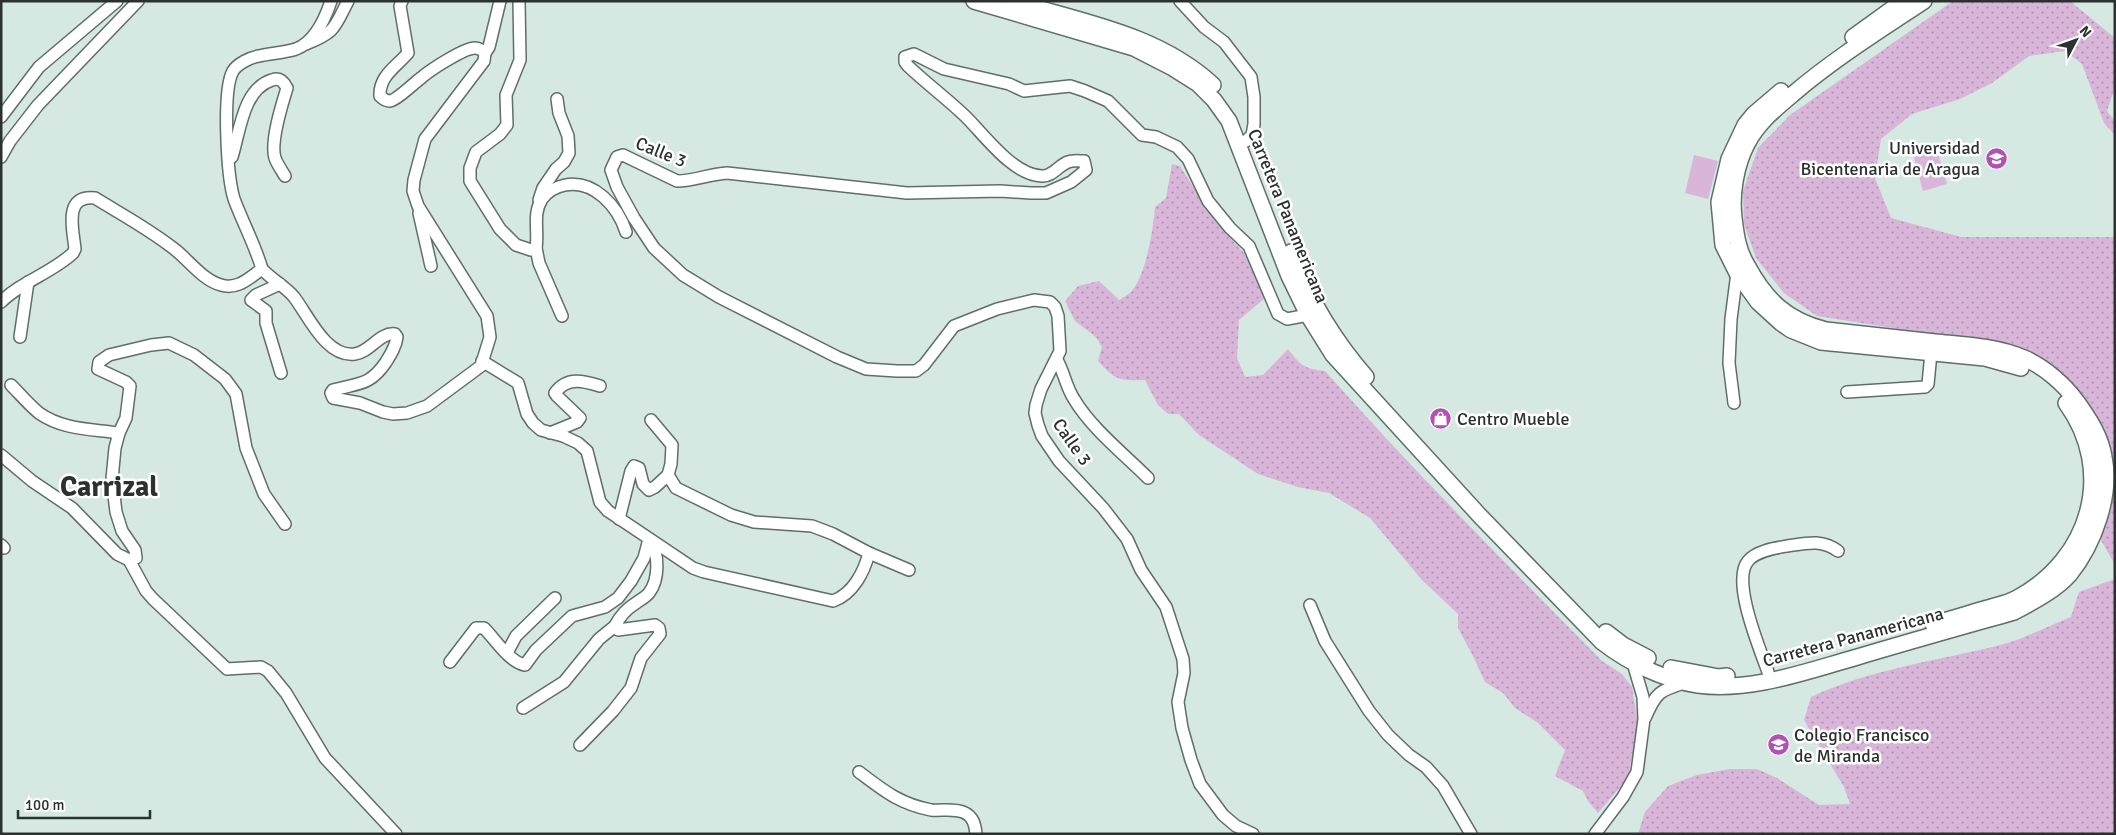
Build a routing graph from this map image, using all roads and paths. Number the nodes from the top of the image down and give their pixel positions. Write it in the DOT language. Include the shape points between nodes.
graph roads {
  1 [pos="116,1"];
  2 [pos="138,1"];
  3 [pos="331,1"];
  4 [pos="348,1"];
  5 [pos="402,1"];
  6 [pos="500,1"];
  7 [pos="519,1"];
  8 [pos="974,1"];
  9 [pos="1013,1"];
  10 [pos="1180,1"];
  11 [pos="1903,1"];
  12 [pos="1924,1"];
  13 [pos="305,44"];
  14 [pos="485,53"];
  15 [pos="557,98"];
  16 [pos="1,117"];
  17 [pos="1246,141"];
  18 [pos="1,157"];
  19 [pos="229,171"];
  20 [pos="285,176"];
  21 [pos="418,206"];
  22 [pos="539,206"];
  23 [pos="626,232"];
  24 [pos="536,248"];
  25 [pos="431,266"];
  26 [pos="262,269"];
  27 [pos="1737,274"];
  28 [pos="28,282"];
  29 [pos="280,284"];
  30 [pos="1,302"];
  31 [pos="1308,315"];
  32 [pos="562,316"];
  33 [pos="20,337"];
  34 [pos="1932,353"];
  35 [pos="1057,360"];
  36 [pos="482,362"];
  37 [pos="281,372"];
  38 [pos="11,385"];
  39 [pos="600,386"];
  40 [pos="1847,392"];
  41 [pos="1734,403"];
  42 [pos="651,420"];
  43 [pos="119,433"];
  44 [pos="550,433"];
  45 [pos="1,456"];
  46 [pos="668,475"];
  47 [pos="1148,478"];
  48 [pos="619,519"];
  49 [pos="285,524"];
  50 [pos="649,540"];
  51 [pos="1838,551"];
  52 [pos="869,553"];
  53 [pos="130,560"];
  54 [pos="909,570"];
  55 [pos="555,598"];
  56 [pos="1310,605"];
  57 [pos="615,626"];
  58 [pos="507,653"];
  59 [pos="450,662"];
  60 [pos="1633,663"];
  61 [pos="1768,672"];
  62 [pos="1687,682"];
  63 [pos="523,708"];
  64 [pos="1644,719"];
  65 [pos="580,744"];
  66 [pos="859,772"];
  67 [pos="396,834"];
  68 [pos="976,834"];
  69 [pos="1253,834"];
  70 [pos="1472,834"];
  71 [pos="1595,834"];
  1 -- 16 [label="street" via="39,67"];
  2 -- 18 [label="street" via="38,105"];
  3 -- 13 [label="street" via="319,27"];
  4 -- 13 [label="street" via="334,29 326,36"];
  5 -- 14 [label="street" via="400,6 408,53 382,81 380,96 385,100 396,98 423,75 459,54 473,48"];
  6 -- 14 [label="street"];
  7 -- 24 [label="street" via="520,60 506,95 507,125 476,152 470,168 470,181 500,229 516,245 531,250"];
  8 -- 31 [label="main road, Carretera Panamericana" via="1134,48 1198,84 1229,120 1289,276"];
  9 -- 17 [label="main road, Carretera Panamericana" via="1138,38 1184,61 1220,91 1236,113"];
  10 -- 17 [label="street" via="1204,27 1224,42 1251,77 1254,124"];
  11 -- 27 [label="main road, Carretera Panamericana" via="1778,93 1745,125 1729,158 1719,202 1723,245"];
  12 -- 62 [label="main road, Carretera Panamericana" via="1812,78 1774,109 1755,131 1746,145 1739,167 1732,204 1742,256 1766,296 1787,315 1808,326 1989,347 2025,358 2051,374 2070,392 2087,416 2105,458 2104,497 2096,526 2082,558 2068,576 2014,612 1775,680 1720,687"];
  13 -- 19 [label="street" via="257,56 234,68 229,80 226,116"];
  14 -- 21 [label="street" via="484,61 426,139 414,180 413,191"];
  15 -- 22 [label="street" via="568,136 568,153 543,188"];
  17 -- 61 [label="main road, Carretera Panamericana" via="1298,271 1343,349 1371,383 1609,635 1639,654 1674,670 1719,677"];
  19 -- 20 [label="street" via="250,97 259,86 280,79 288,88 278,120 274,150"];
  19 -- 26 [label="street" via="234,197"];
  21 -- 25 [label="street"];
  21 -- 36 [label="street" via="487,316 490,337"];
  22 -- 23 [label="street" via="556,187 569,184 584,186 605,198 623,222"];
  22 -- 24 [label="street"];
  24 -- 32 [label="street" via="539,263"];
  26 -- 28 [label="street" via="242,284 221,285 206,278 160,239 95,198 85,198 79,201 71,214 74,253"];
  26 -- 29 [label="street"];
  27 -- 34 [label="main road, Carretera Panamericana" via="1758,302 1802,335 1821,342"];
  27 -- 41 [label="street" via="1729,363"];
  28 -- 30 [label="street"];
  28 -- 33 [label="street"];
  29 -- 36 [label="street" via="294,297 318,334 336,349 348,354 358,353 386,335 395,334 397,337 378,373 365,382 333,390 334,398 383,412 407,413 439,398"];
  29 -- 37 [label="street" via="251,300 266,312 266,323"];
  31 -- 35 [label="street, Calle 3" via="1287,319 1278,314 1249,246 1208,201 1188,160 1177,147 1156,137 1142,135 1108,101 1070,86 1024,91 1009,84 944,69 914,54 905,57 908,66 1022,170 1046,176 1068,162 1084,161 1086,170 1082,175 1046,193 907,193 727,173 678,181 623,155 617,157 612,165 617,187 634,218 654,248 683,275 837,357 866,369 916,371 954,326 996,309 1041,300 1050,302 1058,316 1060,351"];
  31 -- 60 [label="main road, Carretera Panamericana" via="1333,355 1480,516 1602,642"];
  34 -- 40 [label="street" via="1925,387"];
  34 -- 61 [label="main road, Carretera Panamericana" via="1985,358 2017,366 2043,380 2076,416 2092,457 2095,482 2091,507 2081,533 2060,564 2038,586 2015,600"];
  35 -- 47 [label="street" via="1073,398"];
  35 -- 69 [label="street, Calle 3" via="1036,405 1035,413 1042,436 1059,461 1127,539 1141,570 1166,607 1183,659 1184,673 1178,702 1182,728 1200,784 1223,815"];
  36 -- 44 [label="street" via="518,383 527,414 541,430"];
  38 -- 43 [label="street" via="48,419 72,428"];
  39 -- 44 [label="street" via="580,380 568,382 557,390 557,396 580,418"];
  42 -- 46 [label="street" via="672,445"];
  43 -- 49 [label="street" via="126,418 130,386 98,369 99,362 109,355 152,345 169,343 179,346 225,379 236,394 252,464 264,494"];
  43 -- 53 [label="street" via="113,494 122,531 135,550 136,558"];
  44 -- 48 [label="street" via="578,442 587,451 600,502"];
  45 -- 53 [label="street" via="72,508 117,554"];
  46 -- 48 [label="street" via="649,490 643,484 639,468 634,466"];
  46 -- 52 [label="street" via="676,488 731,515 754,522 812,526"];
  48 -- 50 [label="street"];
  50 -- 52 [label="street" via="704,572 833,601 843,598 856,582"];
  50 -- 57 [label="street" via="655,547 655,580 648,594 627,609"];
  50 -- 58 [label="street" via="644,558 618,598 605,607 572,616 525,665"];
  51 -- 61 [label="street" via="1830,544 1819,542 1771,549 1749,559 1744,567 1744,592 1753,631"];
  52 -- 54 [label="street"];
  53 -- 67 [label="street" via="149,595 227,669 261,667 268,671 286,693 326,758"];
  55 -- 58 [label="street" via="516,636"];
  56 -- 70 [label="street" via="1325,641 1369,711 1388,735 1443,786"];
  57 -- 63 [label="street" via="564,682"];
  57 -- 65 [label="street" via="624,630 655,626 660,634 641,658 630,688 613,711"];
  58 -- 59 [label="street" via="480,627"];
  60 -- 62 [label="main road, Carretera Panamericana"];
  60 -- 64 [label="street" via="1643,697"];
  62 -- 64 [label="street" via="1662,690 1653,699"];
  64 -- 71 [label="street" via="1637,772 1623,798"];
  66 -- 68 [label="street" via="910,806 962,812 975,823"];
}
